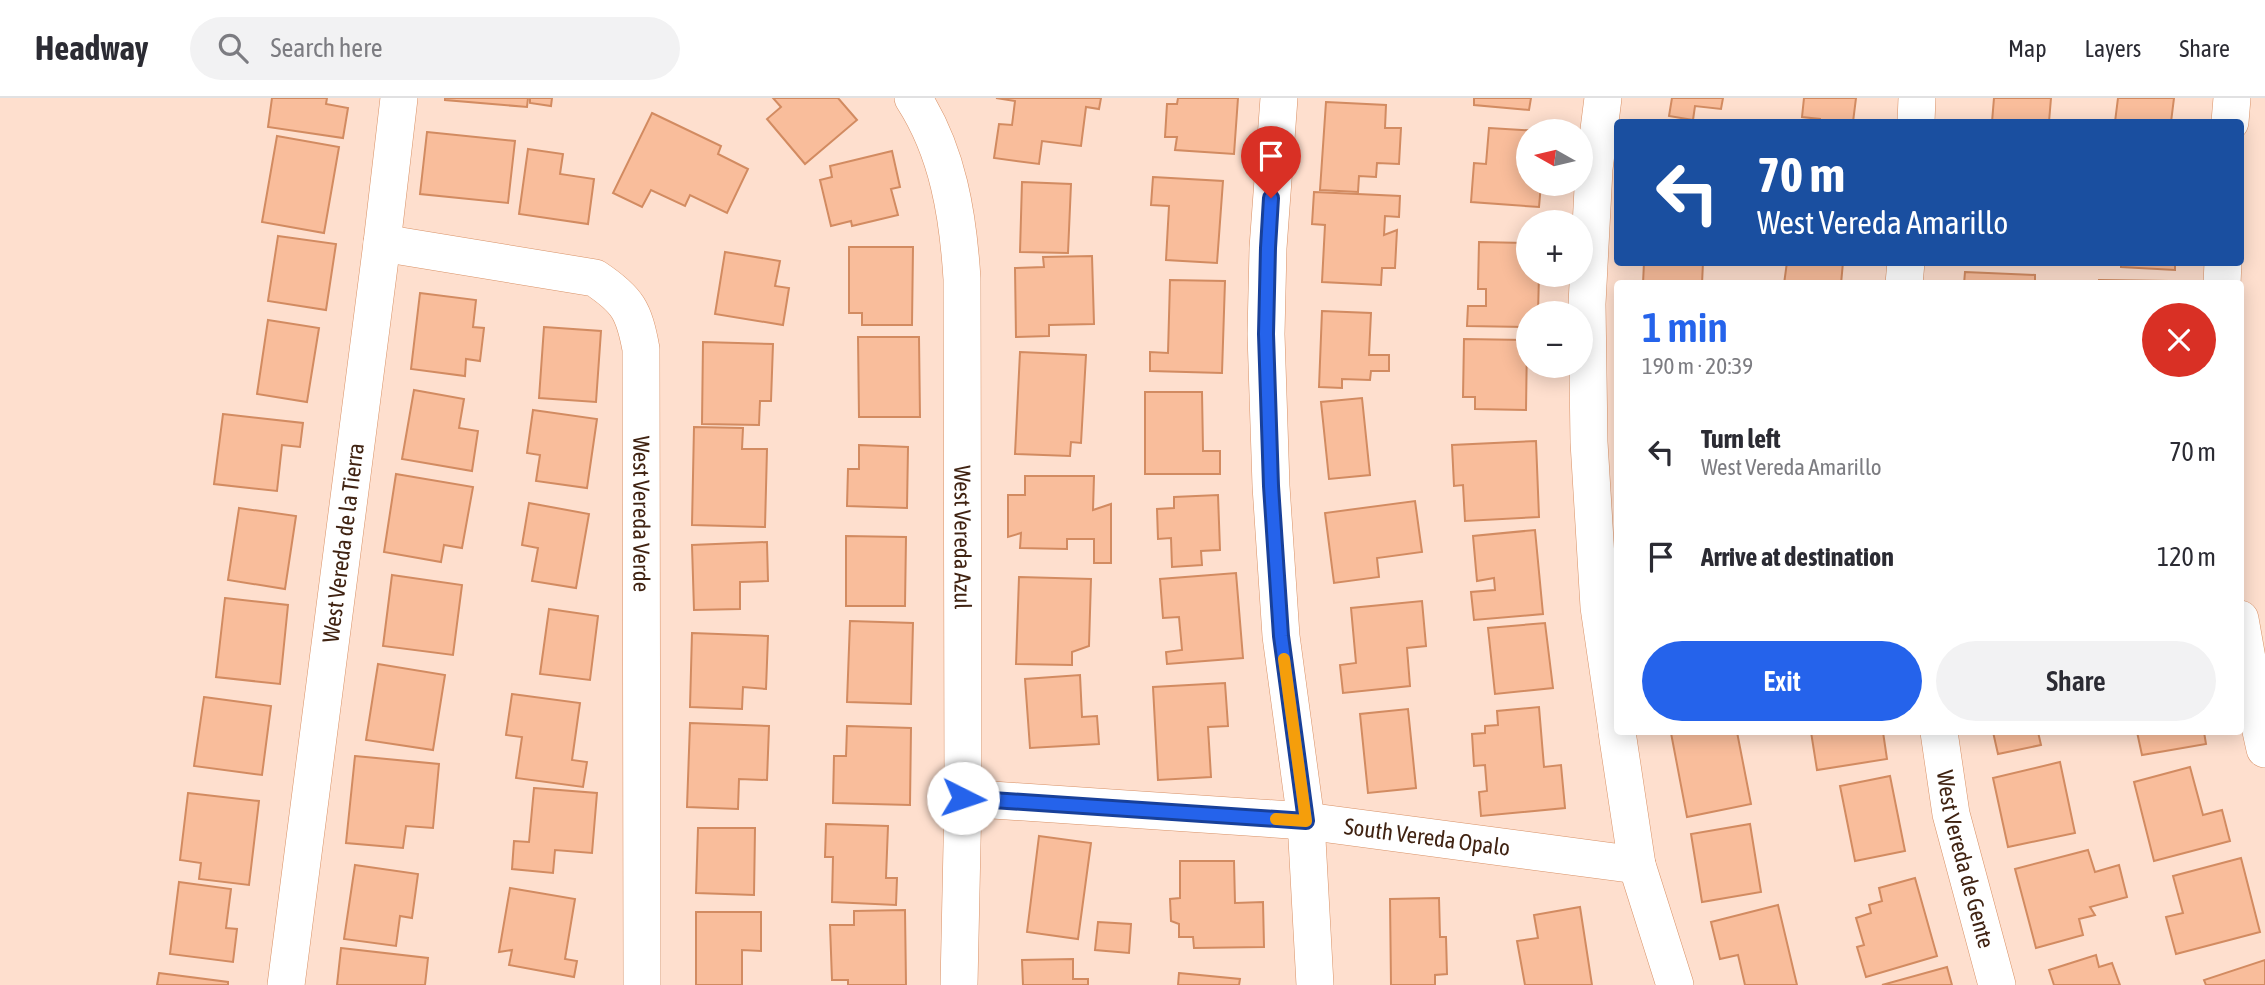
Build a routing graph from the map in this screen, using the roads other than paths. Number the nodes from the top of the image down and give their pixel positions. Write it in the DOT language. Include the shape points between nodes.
graph roads {
  1 [pos="399,98"];
  2 [pos="913,98"];
  3 [pos="1279,98"];
  4 [pos="1602,98"];
  5 [pos="1917,98"];
  6 [pos="2232,98"];
  7 [pos="1916,119"];
  8 [pos="2230,119"];
  9 [pos="382,243"];
  10 [pos="2244,642"];
  11 [pos="1614,710"];
  12 [pos="1618,735"];
  13 [pos="1939,735"];
  14 [pos="2265,749"];
  15 [pos="963,798"];
  16 [pos="1306,821"];
  17 [pos="1637,865"];
  18 [pos="286,985"];
  19 [pos="642,985"];
  20 [pos="960,985"];
  21 [pos="1315,985"];
  22 [pos="1675,985"];
  23 [pos="1997,985"];
  1 -- 9 [label="street, West Vereda de la Tierra"];
  2 -- 15 [label="street, West Vereda Azul" via="947,173 959,227"];
  3 -- 16 [label="street" via="1266,334 1271,486 1281,636"];
  4 -- 11 [label="street" via="1587,304 1589,442 1599,607"];
  5 -- 7 [label="street"];
  6 -- 8 [label="street"];
  9 -- 18 [label="street, West Vereda de la Tierra"];
  9 -- 19 [label="street, West Vereda Verde" via="595,278 615,291 637,328 642,349"];
  10 -- 14 [label="street"];
  12 -- 17 [label="street"];
  13 -- 23 [label="street, West Vereda de Gente" via="1951,814"];
  15 -- 16 [label="street, South Vereda Opalo"];
  15 -- 20 [label="street, West Vereda Azul"];
  16 -- 17 [label="street, South Vereda Opalo"];
  16 -- 21 [label="street"];
  17 -- 22 [label="street"];
}
